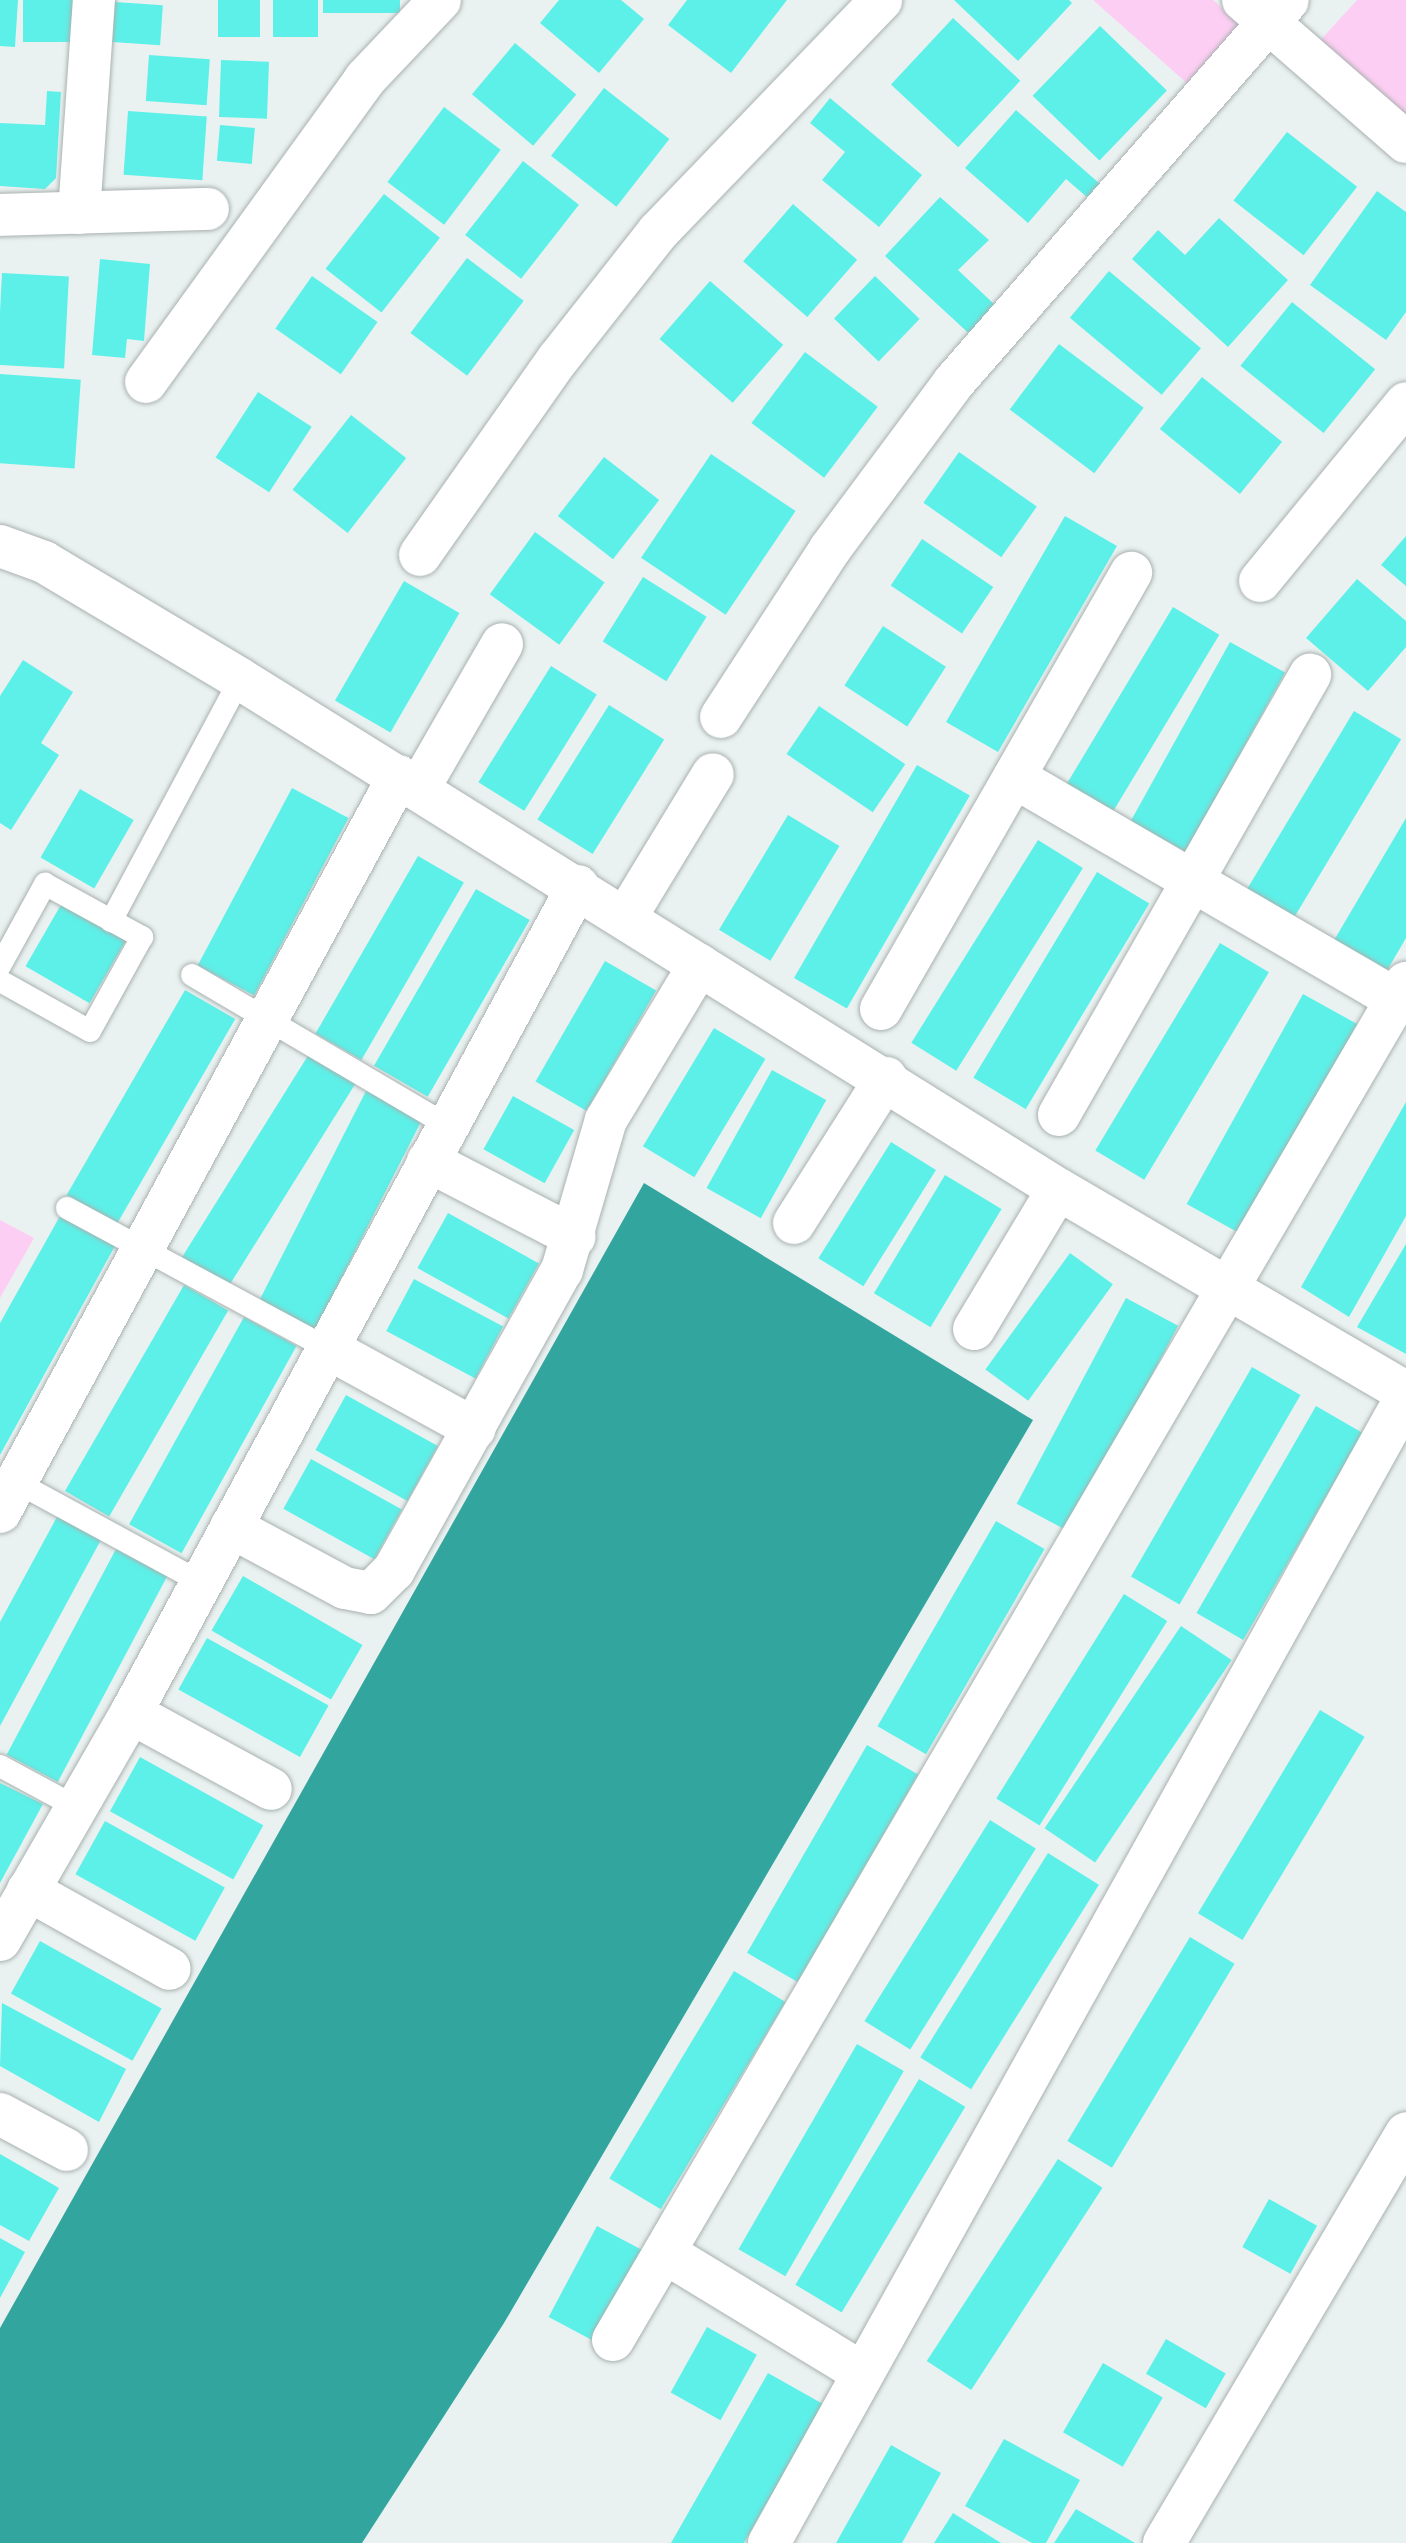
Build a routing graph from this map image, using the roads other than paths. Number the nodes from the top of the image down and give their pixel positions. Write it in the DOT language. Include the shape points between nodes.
graph roads {
  1 [pos="94,0"];
  2 [pos="440,0"];
  3 [pos="881,0"];
  4 [pos="1266,8"];
  5 [pos="1406,142"];
  6 [pos="208,209"];
  7 [pos="79,213"];
  8 [pos="0,215"];
  9 [pos="146,382"];
  10 [pos="1406,402"];
  11 [pos="0,546"];
  12 [pos="420,555"];
  13 [pos="1131,573"];
  14 [pos="1260,581"];
  15 [pos="502,644"];
  16 [pos="1310,676"];
  17 [pos="240,679"];
  18 [pos="720,717"];
  19 [pos="713,774"];
  20 [pos="1014,777"];
  21 [pos="409,782"];
  22 [pos="1192,881"];
  23 [pos="578,886"];
  24 [pos="626,917"];
  25 [pos="111,920"];
  26 [pos="699,965"];
  27 [pos="0,966"];
  28 [pos="192,975"];
  29 [pos="0,981"];
  30 [pos="1401,991"];
  31 [pos="882,1008"];
  32 [pos="269,1020"];
  33 [pos="886,1078"];
  34 [pos="1059,1115"];
  35 [pos="438,1143"];
  36 [pos="1058,1189"];
  37 [pos="67,1208"];
  38 [pos="794,1223"];
  39 [pos="575,1237"];
  40 [pos="145,1250"];
  41 [pos="1227,1289"];
  42 [pos="974,1329"];
  43 [pos="329,1349"];
  44 [pos="1406,1394"];
  45 [pos="475,1429"];
  46 [pos="5,1489"];
  47 [pos="231,1526"];
  48 [pos="202,1583"];
  49 [pos="131,1713"];
  50 [pos="0,1766"];
  51 [pos="270,1789"];
  52 [pos="76,1807"];
  53 [pos="28,1890"];
  54 [pos="0,1940"];
  55 [pos="170,1969"];
  56 [pos="0,2114"];
  57 [pos="1406,2133"];
  58 [pos="67,2150"];
  59 [pos="667,2254"];
  60 [pos="613,2340"];
  61 [pos="861,2372"];
  62 [pos="1174,2540"];
  63 [pos="769,2543"];
  1 -- 7 [label="street"];
  2 -- 9 [label="street" via="365,79"];
  3 -- 12 [label="street" via="658,232 558,359"];
  4 -- 5 [label="street"];
  4 -- 18 [label="street" via="954,382 830,549"];
  6 -- 7 [label="street"];
  7 -- 8 [label="street"];
  10 -- 14 [label="street"];
  11 -- 17 [label="street" via="44,562"];
  13 -- 20 [label="street"];
  15 -- 21 [label="street"];
  16 -- 22 [label="street"];
  17 -- 21 [label="street"];
  17 -- 25 [label="lane"];
  19 -- 24 [label="street"];
  20 -- 22 [label="street"];
  20 -- 31 [label="street"];
  21 -- 23 [label="street"];
  21 -- 32 [label="street"];
  22 -- 30 [label="street"];
  22 -- 34 [label="street"];
  23 -- 24 [label="street"];
  23 -- 35 [label="street"];
  24 -- 26 [label="street"];
  25 -- 27 [label="lane" via="45,884"];
  25 -- 29 [label="lane" via="142,938 90,1030"];
  26 -- 33 [label="street"];
  26 -- 39 [label="street" via="606,1120"];
  28 -- 32 [label="lane"];
  30 -- 41 [label="street"];
  32 -- 35 [label="lane"];
  32 -- 40 [label="street"];
  33 -- 36 [label="street"];
  33 -- 38 [label="street"];
  35 -- 39 [label="street"];
  35 -- 43 [label="street"];
  36 -- 41 [label="street"];
  36 -- 42 [label="street"];
  37 -- 40 [label="lane"];
  39 -- 45 [label="street"];
  40 -- 43 [label="lane"];
  40 -- 46 [label="street"];
  41 -- 44 [label="street"];
  41 -- 59 [label="street"];
  43 -- 45 [label="street"];
  43 -- 47 [label="street"];
  44 -- 61 [label="street"];
  45 -- 47 [label="street" via="394,1570 371,1592 345,1588"];
  46 -- 48 [label="lane"];
  47 -- 48 [label="street"];
  48 -- 49 [label="street"];
  49 -- 51 [label="street"];
  49 -- 52 [label="street"];
  50 -- 52 [label="lane"];
  52 -- 53 [label="street"];
  53 -- 54 [label="street"];
  53 -- 55 [label="street"];
  56 -- 58 [label="street"];
  57 -- 62 [label="street"];
  59 -- 60 [label="street"];
  59 -- 61 [label="street"];
  61 -- 63 [label="street"];
}
